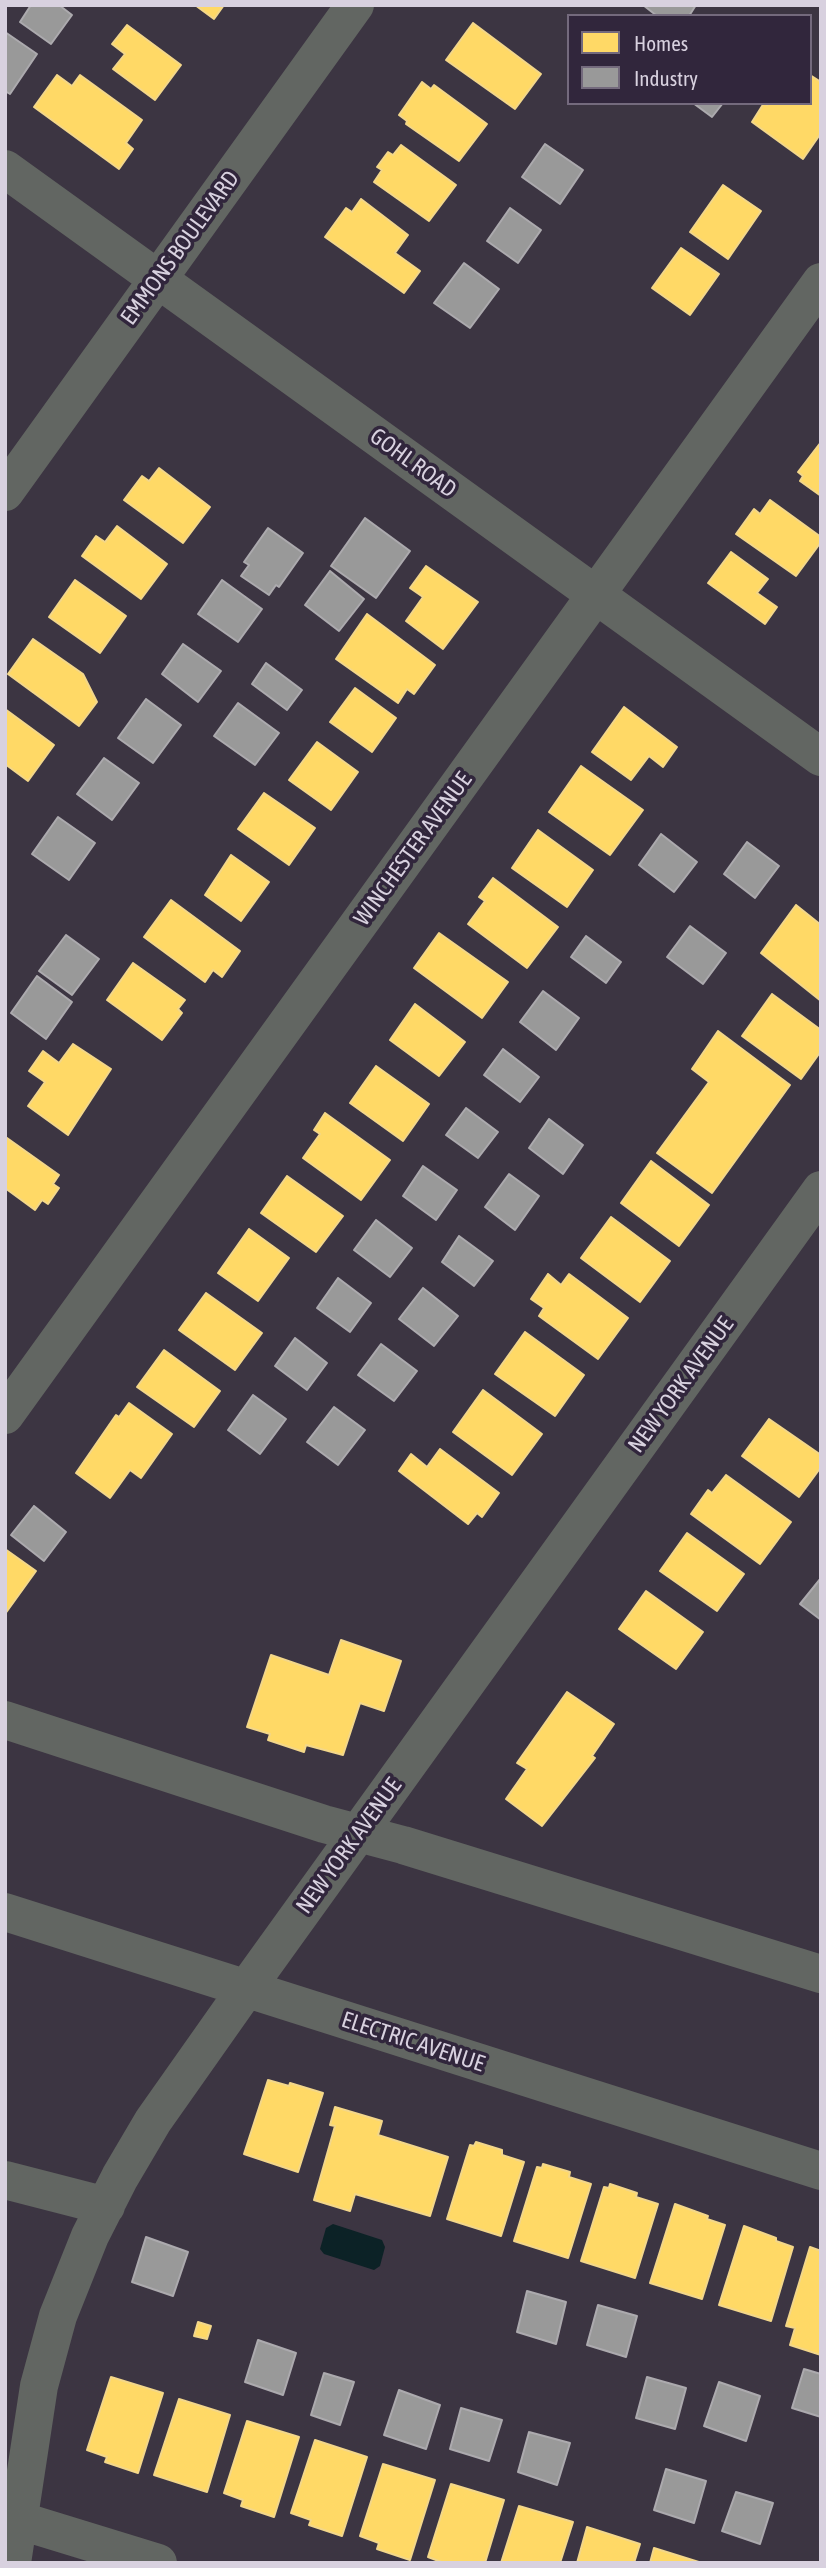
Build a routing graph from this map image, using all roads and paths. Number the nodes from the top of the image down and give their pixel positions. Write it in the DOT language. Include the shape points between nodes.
graph roads {
  1 [pos="355,5"];
  2 [pos="5,169"];
  3 [pos="158,279"];
  4 [pos="821,282"];
  5 [pos="5,492"];
  6 [pos="596,594"];
  7 [pos="821,757"];
  8 [pos="821,1191"];
  9 [pos="5,1415"];
  10 [pos="5,1720"];
  11 [pos="358,1833"];
  12 [pos="5,1912"];
  13 [pos="821,1974"];
  14 [pos="246,1989"];
  15 [pos="821,2171"];
  16 [pos="5,2180"];
  17 [pos="106,2206"];
  18 [pos="15,2476"];
  19 [pos="18,2520"];
  20 [pos="12,2563"];
  21 [pos="158,2563"];
  1 -- 3 [label="street, EMMONS BOULEVARD"];
  2 -- 3 [label="street, GOHL ROAD"];
  3 -- 5 [label="street, EMMONS BOULEVARD"];
  3 -- 6 [label="street, GOHL ROAD"];
  4 -- 6 [label="street, WINCHESTER AVENUE"];
  6 -- 7 [label="street, GOHL ROAD"];
  6 -- 9 [label="street, WINCHESTER AVENUE"];
  8 -- 11 [label="street, NEW YORK AVENUE"];
  10 -- 11 [label="street"];
  11 -- 13 [label="street"];
  11 -- 14 [label="street, NEW YORK AVENUE"];
  12 -- 14 [label="street, ELECTRIC AVENUE"];
  14 -- 15 [label="street, ELECTRIC AVENUE"];
  14 -- 17 [label="street, NEW YORK AVENUE" via="153,2121"];
  16 -- 17 [label="street"];
  17 -- 18 [label="street, NEW YORK AVENUE" via="58,2316"];
  18 -- 19 [label="street, NEW YORK AVENUE"];
  19 -- 20 [label="street, NEW YORK AVENUE"];
  19 -- 21 [label="street"];
}
